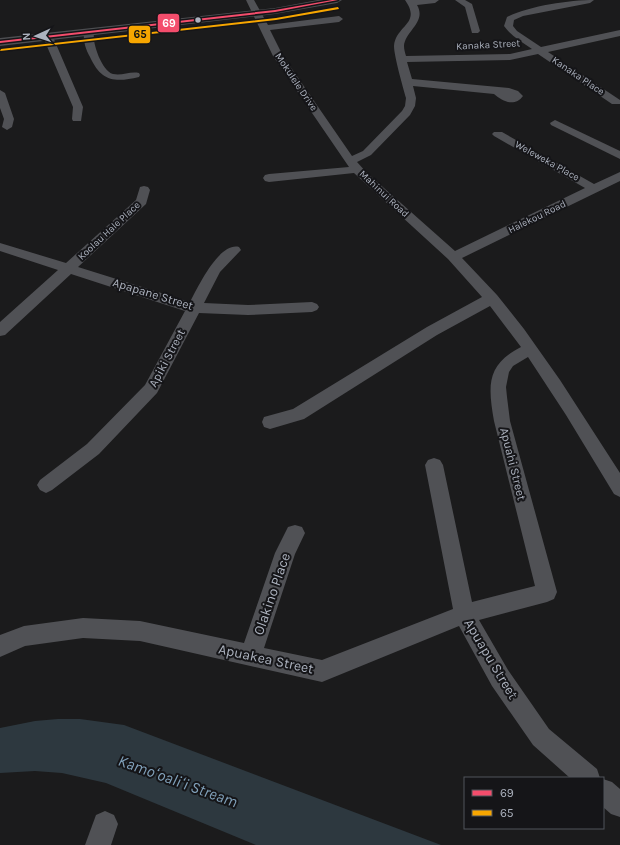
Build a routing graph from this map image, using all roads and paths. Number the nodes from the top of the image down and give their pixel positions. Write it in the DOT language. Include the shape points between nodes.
graph roads {
  1 [pos="284,0"];
  2 [pos="337,0"];
  3 [pos="435,0"];
  4 [pos="459,0"];
  5 [pos="590,0"];
  6 [pos="410,2"];
  7 [pos="253,6"];
  8 [pos="339,19"];
  9 [pos="31,27"];
  10 [pos="265,28"];
  11 [pos="475,31"];
  12 [pos="88,33"];
  13 [pos="617,36"];
  14 [pos="48,37"];
  15 [pos="0,42"];
  16 [pos="540,51"];
  17 [pos="402,59"];
  18 [pos="135,75"];
  19 [pos="407,82"];
  20 [pos="497,91"];
  21 [pos="0,93"];
  22 [pos="616,102"];
  23 [pos="77,119"];
  24 [pos="555,123"];
  25 [pos="7,128"];
  26 [pos="498,134"];
  27 [pos="620,156"];
  28 [pos="353,165"];
  29 [pos="620,176"];
  30 [pos="268,178"];
  31 [pos="595,188"];
  32 [pos="144,190"];
  33 [pos="0,247"];
  34 [pos="234,250"];
  35 [pos="453,258"];
  36 [pos="69,268"];
  37 [pos="492,298"];
  38 [pos="312,307"];
  39 [pos="193,308"];
  40 [pos="0,331"];
  41 [pos="529,349"];
  42 [pos="270,422"];
  43 [pos="434,465"];
  44 [pos="46,485"];
  45 [pos="620,489"];
  46 [pos="295,533"];
  47 [pos="546,592"];
  48 [pos="464,614"];
  49 [pos="0,646"];
  50 [pos="251,655"];
  51 [pos="587,777"];
  52 [pos="604,792"];
  53 [pos="620,805"];
  1 -- 7 [label="main road"];
  2 -- 7 [label="main road"];
  3 -- 6 [label="street"];
  4 -- 11 [label="street" via="469,6"];
  5 -- 16 [label="street, Kanaka Place" via="520,14 510,19 508,26 511,31"];
  6 -- 17 [label="street, Mahinui Road" via="416,10 416,16 399,44"];
  7 -- 9 [label="main road"];
  7 -- 10 [label="street, Mokulele Drive"];
  7 -- 12 [label="main road"];
  8 -- 10 [label="street"];
  10 -- 28 [label="street, Mokulele Drive" via="278,56"];
  12 -- 14 [label="main road"];
  12 -- 18 [label="street" via="98,65 108,76"];
  13 -- 16 [label="street, Kanaka Street"];
  14 -- 15 [label="main road"];
  14 -- 23 [label="street" via="78,107"];
  16 -- 17 [label="street, Kanaka Street" via="501,57"];
  16 -- 22 [label="street, Kanaka Place"];
  17 -- 19 [label="street, Mahinui Road"];
  19 -- 20 [label="street"];
  19 -- 28 [label="street, Mahinui Road" via="411,102 406,113"];
  21 -- 25 [label="street" via="9,119"];
  24 -- 27 [label="street"];
  26 -- 31 [label="street, Weleweka Place"];
  28 -- 30 [label="street" via="336,172"];
  28 -- 35 [label="street, Mahinui Road"];
  29 -- 31 [label="street, Halekou Road"];
  31 -- 35 [label="street, Halekou Road"];
  32 -- 36 [label="street, Koolau Hale Place" via="142,201"];
  33 -- 36 [label="street, Apapane Street"];
  34 -- 39 [label="street, Apiki Street" via="214,270"];
  35 -- 37 [label="street, Mahinui Road"];
  36 -- 39 [label="street, Apapane Street"];
  36 -- 40 [label="street, Koolau Hale Place"];
  37 -- 41 [label="street, Mahinui Road"];
  37 -- 42 [label="street" via="432,331 298,414"];
  38 -- 39 [label="street, Apapane Street" via="248,310"];
  39 -- 44 [label="street, Apiki Street" via="151,389 93,449"];
  41 -- 45 [label="street, Mahinui Road"];
  41 -- 47 [label="street, Apuahi Street" via="514,356 500,371 497,392"];
  43 -- 48 [label="street, Apuapu Street"];
  46 -- 50 [label="street, Olakino Place" via="285,554"];
  47 -- 48 [label="street, Apuakea Street"];
  48 -- 50 [label="street, Apuakea Street" via="322,671"];
  48 -- 51 [label="street, Apuapu Street" via="500,678 541,737"];
  49 -- 50 [label="street, Apuakea Street" via="24,636 83,628 140,631"];
  52 -- 53 [label="street"];
}
